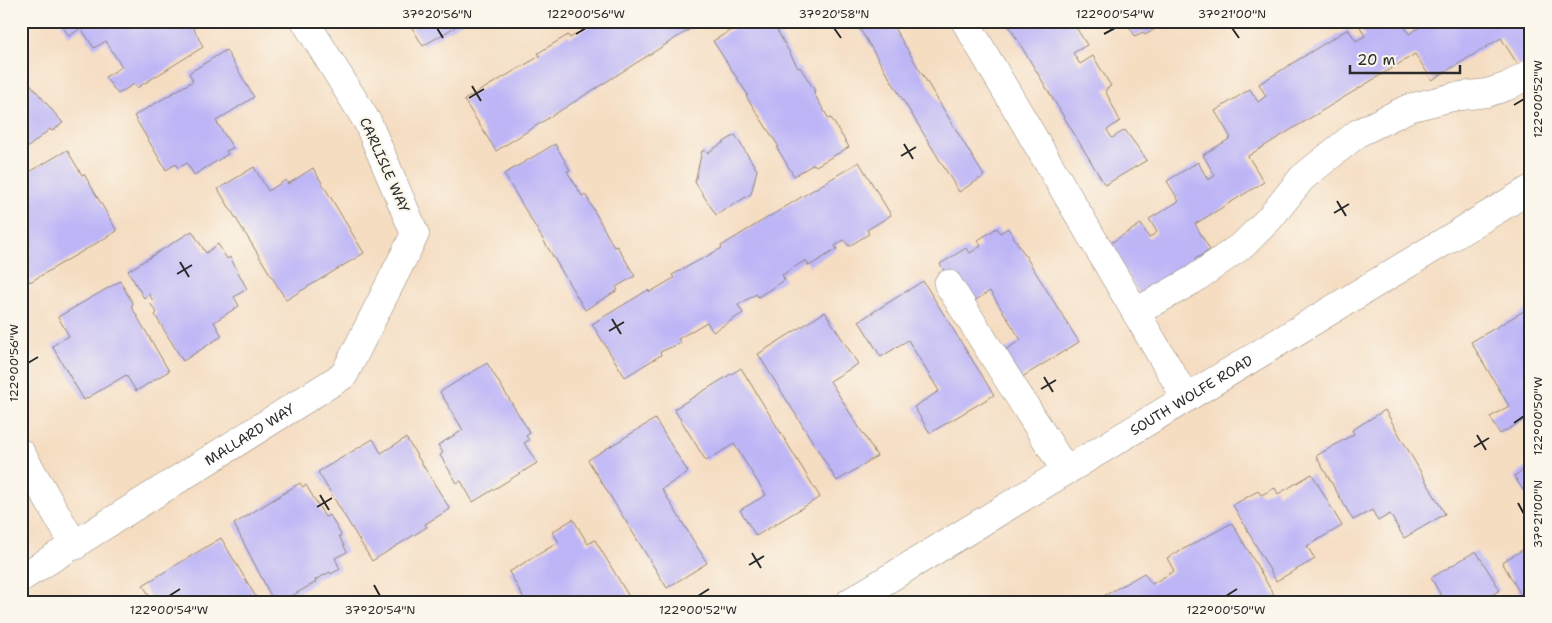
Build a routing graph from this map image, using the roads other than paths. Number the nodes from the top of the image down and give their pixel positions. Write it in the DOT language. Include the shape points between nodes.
graph roads {
  1 [pos="306,21"];
  2 [pos="965,21"];
  3 [pos="1531,72"];
  4 [pos="1531,189"];
  5 [pos="415,234"];
  6 [pos="948,284"];
  7 [pos="1136,312"];
  8 [pos="1186,398"];
  9 [pos="21,454"];
  10 [pos="1066,471"];
  11 [pos="75,546"];
  12 [pos="21,578"];
  13 [pos="850,602"];
  1 -- 5 [label="street, CARLISLE WAY" via="368,123"];
  2 -- 7 [label="street"];
  3 -- 7 [label="street" via="1508,86 1409,108 1358,133 1302,178 1244,244 1193,280"];
  4 -- 8 [label="street, SOUTH WOLFE ROAD"];
  5 -- 11 [label="street, MALLARD WAY" via="344,375"];
  6 -- 10 [label="street"];
  7 -- 8 [label="street"];
  8 -- 10 [label="street, SOUTH WOLFE ROAD"];
  9 -- 11 [label="street"];
  10 -- 13 [label="street, SOUTH WOLFE ROAD"];
  11 -- 12 [label="street, MALLARD WAY"];
}
